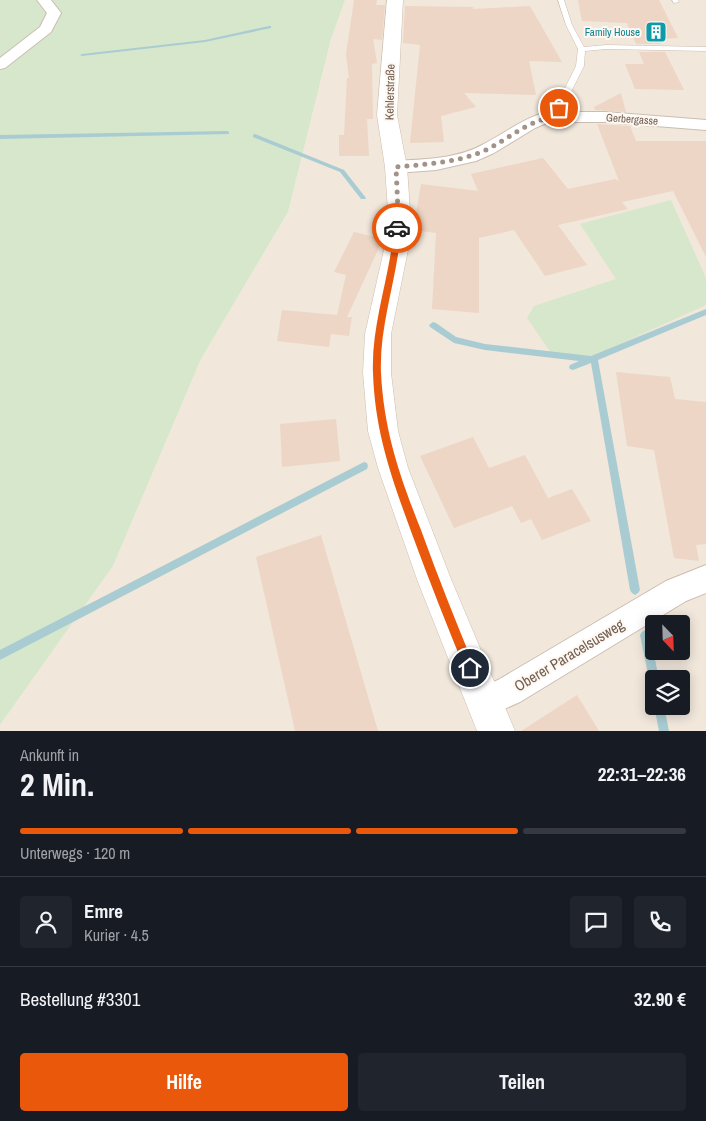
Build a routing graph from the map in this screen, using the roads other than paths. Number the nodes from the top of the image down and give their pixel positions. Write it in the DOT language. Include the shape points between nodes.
graph roads {
  1 [pos="44,0"];
  2 [pos="395,0"];
  3 [pos="561,0"];
  4 [pos="582,49"];
  5 [pos="706,49"];
  6 [pos="0,65"];
  7 [pos="558,116"];
  8 [pos="706,124"];
  9 [pos="396,167"];
  10 [pos="706,579"];
  11 [pos="484,702"];
  12 [pos="496,731"];
  1 -- 6 [label="street" via="54,13 46,29"];
  2 -- 9 [label="street, Kehlerstraße" via="387,115"];
  3 -- 4 [label="lane"];
  4 -- 5 [label="lane"];
  4 -- 7 [label="lane" via="580,66"];
  7 -- 8 [label="street, Gerbergasse" via="605,116"];
  7 -- 9 [label="street, Gerbergasse" via="529,124 470,157"];
  9 -- 11 [label="street, Kehlerstraße" via="396,250 378,334 377,373 383,432 435,582"];
  10 -- 11 [label="street, Oberer Paracelsusweg" via="676,591 509,691"];
  11 -- 12 [label="street, Kehlerstraße"];
}
